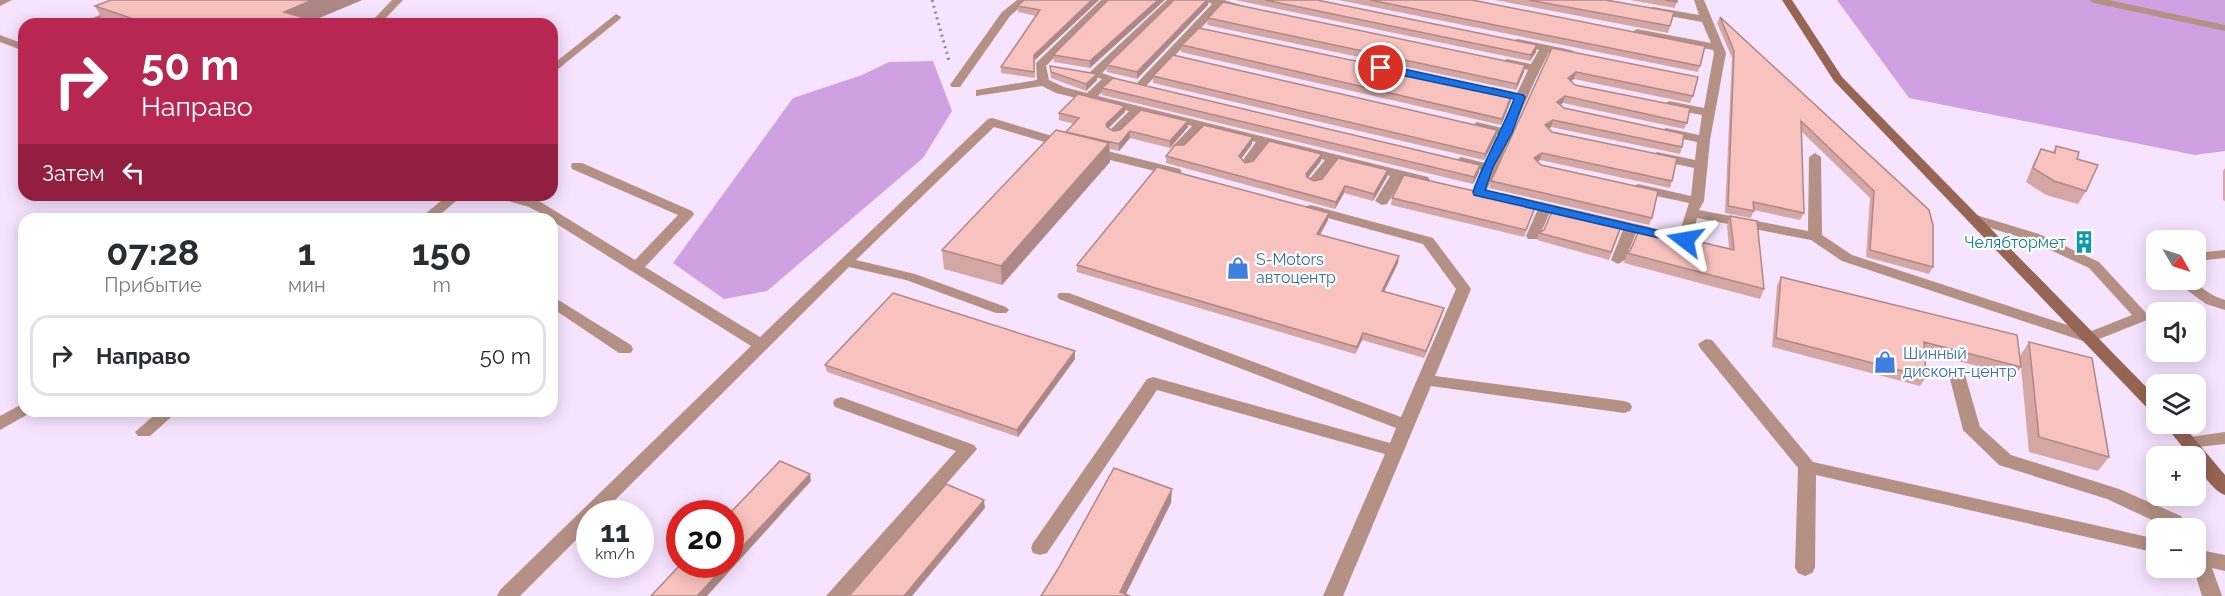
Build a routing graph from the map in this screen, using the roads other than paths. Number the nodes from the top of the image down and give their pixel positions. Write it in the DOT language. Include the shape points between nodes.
graph roads {
  1 [pos="7,0"];
  2 [pos="145,0"];
  3 [pos="398,0"];
  4 [pos="1023,0"];
  5 [pos="1107,0"];
  6 [pos="1173,0"];
  7 [pos="1699,0"];
  8 [pos="1787,0"];
  9 [pos="2094,0"];
  10 [pos="1214,1"];
  11 [pos="0,3"];
  12 [pos="1636,6"];
  13 [pos="1255,10"];
  14 [pos="616,17"];
  15 [pos="98,18"];
  16 [pos="380,18"];
  17 [pos="1706,19"];
  18 [pos="2225,28"];
  19 [pos="1626,30"];
  20 [pos="0,38"];
  21 [pos="1511,41"];
  22 [pos="18,45"];
  23 [pos="1546,48"];
  24 [pos="1718,48"];
  25 [pos="1580,55"];
  26 [pos="1498,61"];
  27 [pos="558,66"];
  28 [pos="1533,68"];
  29 [pos="1043,82"];
  30 [pos="1131,83"];
  31 [pos="956,85"];
  32 [pos="1485,90"];
  33 [pos="980,93"];
  34 [pos="1090,97"];
  35 [pos="1520,97"];
  36 [pos="1654,101"];
  37 [pos="1138,109"];
  38 [pos="1710,113"];
  39 [pos="1460,122"];
  40 [pos="1200,125"];
  41 [pos="1650,128"];
  42 [pos="1114,132"];
  43 [pos="1507,133"];
  44 [pos="1704,140"];
  45 [pos="1264,141"];
  46 [pos="1178,147"];
  47 [pos="1643,153"];
  48 [pos="1815,157"];
  49 [pos="1333,158"];
  50 [pos="1452,159"];
  51 [pos="1246,164"];
  52 [pos="1701,165"];
  53 [pos="577,166"];
  54 [pos="1487,167"];
  55 [pos="1398,174"];
  56 [pos="1190,176"];
  57 [pos="1314,182"];
  58 [pos="1433,182"];
  59 [pos="1630,186"];
  60 [pos="448,201"];
  61 [pos="524,201"];
  62 [pos="1382,201"];
  63 [pos="1292,204"];
  64 [pos="1546,207"];
  65 [pos="1694,207"];
  66 [pos="434,213"];
  67 [pos="546,213"];
  68 [pos="1973,218"];
  69 [pos="558,222"];
  70 [pos="1630,227"];
  71 [pos="1533,236"];
  72 [pos="1815,237"];
  73 [pos="2225,254"];
  74 [pos="2206,256"];
  75 [pos="1618,260"];
  76 [pos="846,262"];
  77 [pos="636,268"];
  78 [pos="2195,290"];
  79 [pos="1064,296"];
  80 [pos="558,305"];
  81 [pos="2225,305"];
  82 [pos="1000,310"];
  83 [pos="2089,338"];
  84 [pos="1706,344"];
  85 [pos="761,345"];
  86 [pos="625,349"];
  87 [pos="1957,375"];
  88 [pos="1425,380"];
  89 [pos="2146,397"];
  90 [pos="841,403"];
  91 [pos="1624,407"];
  92 [pos="18,414"];
  93 [pos="163,417"];
  94 [pos="0,424"];
  95 [pos="1406,425"];
  96 [pos="144,432"];
  97 [pos="2181,434"];
  98 [pos="2225,438"];
  99 [pos="2189,442"];
  100 [pos="1395,451"];
  101 [pos="1807,467"];
  102 [pos="2225,488"];
  103 [pos="604,500"];
  104 [pos="2167,518"];
  105 [pos="576,528"];
  106 [pos="2146,544"];
  107 [pos="1040,548"];
  108 [pos="2206,558"];
  109 [pos="2225,563"];
  110 [pos="1805,568"];
  111 [pos="2205,578"];
  112 [pos="507,596"];
  113 [pos="836,596"];
  114 [pos="1333,596"];
  115 [pos="2212,596"];
  1 -- 11 [label="lane"];
  2 -- 15 [label="lane"];
  3 -- 16 [label="lane"];
  4 -- 31 [label="lane" via="1006,14"];
  5 -- 29 [label="lane" via="1045,66"];
  6 -- 30 [label="lane" via="1088,73"];
  7 -- 17 [label="lane"];
  8 -- 68 [label="main road" via="1838,79"];
  9 -- 18 [label="lane"];
  10 -- 13 [label="lane"];
  10 -- 30 [label="lane" via="1202,29 1176,57"];
  12 -- 17 [label="lane"];
  14 -- 27 [label="lane"];
  17 -- 24 [label="lane"];
  19 -- 24 [label="lane"];
  20 -- 22 [label="lane"];
  21 -- 23 [label="lane"];
  23 -- 25 [label="lane"];
  23 -- 28 [label="lane"];
  24 -- 38 [label="lane" via="1720,53 1710,81"];
  26 -- 28 [label="lane"];
  28 -- 35 [label="lane"];
  29 -- 33 [label="lane"];
  29 -- 34 [label="lane"];
  30 -- 34 [label="lane"];
  32 -- 35 [label="lane"];
  34 -- 37 [label="lane"];
  35 -- 43 [label="lane"];
  36 -- 38 [label="lane"];
  37 -- 40 [label="lane"];
  37 -- 42 [label="lane"];
  38 -- 44 [label="lane"];
  39 -- 43 [label="lane"];
  40 -- 45 [label="lane"];
  40 -- 46 [label="lane"];
  41 -- 44 [label="lane"];
  43 -- 54 [label="lane"];
  44 -- 52 [label="lane"];
  45 -- 49 [label="lane"];
  45 -- 51 [label="lane"];
  47 -- 52 [label="lane"];
  48 -- 72 [label="lane"];
  49 -- 55 [label="lane"];
  49 -- 57 [label="lane"];
  50 -- 54 [label="lane"];
  52 -- 65 [label="lane"];
  53 -- 77 [label="lane" via="687,214"];
  54 -- 64 [label="lane" via="1473,191"];
  55 -- 58 [label="lane"];
  55 -- 62 [label="lane"];
  56 -- 76 [label="lane" via="992,122"];
  59 -- 65 [label="lane"];
  60 -- 66 [label="lane"];
  61 -- 67 [label="lane"];
  63 -- 88 [label="lane" via="1428,241 1464,290"];
  64 -- 70 [label="lane"];
  64 -- 71 [label="lane"];
  65 -- 70 [label="lane" via="1685,240"];
  65 -- 72 [label="lane"];
  68 -- 83 [label="main road"];
  68 -- 83 [label="lane" via="2034,237 2094,265 2142,317"];
  69 -- 77 [label="lane"];
  70 -- 75 [label="lane"];
  72 -- 83 [label="lane" via="1847,258"];
  73 -- 74 [label="lane"];
  76 -- 82 [label="lane" via="910,277"];
  76 -- 85 [label="lane"];
  77 -- 85 [label="lane"];
  78 -- 81 [label="lane"];
  79 -- 95 [label="lane"];
  80 -- 86 [label="lane"];
  83 -- 89 [label="main road"];
  84 -- 101 [label="lane"];
  85 -- 103 [label="lane"];
  87 -- 104 [label="lane" via="1972,430 2005,460 2114,494"];
  88 -- 91 [label="lane"];
  88 -- 95 [label="lane"];
  90 -- 113 [label="lane" via="968,449"];
  92 -- 94 [label="lane"];
  93 -- 96 [label="lane"];
  95 -- 100 [label="lane"];
  97 -- 99 [label="main road"];
  98 -- 99 [label="lane"];
  99 -- 102 [label="main road"];
  100 -- 107 [label="lane" via="1153,383"];
  100 -- 114 [label="lane"];
  101 -- 106 [label="lane"];
  101 -- 110 [label="lane"];
  105 -- 112 [label="lane"];
  108 -- 109 [label="lane"];
  111 -- 115 [label="lane"];
}
